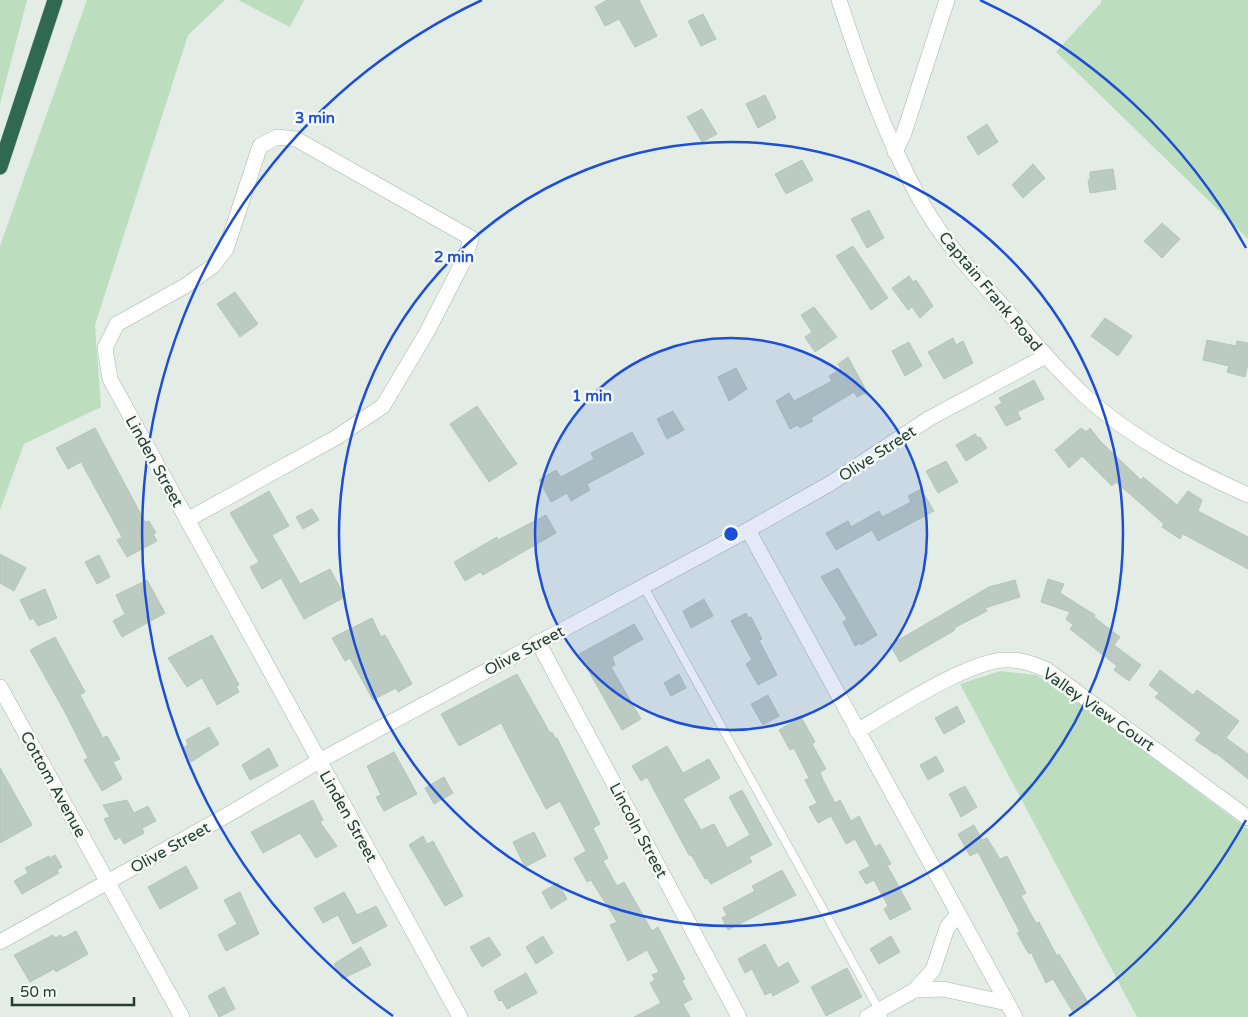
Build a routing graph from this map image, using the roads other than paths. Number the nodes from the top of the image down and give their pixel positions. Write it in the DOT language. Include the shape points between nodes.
graph roads {
  1 [pos="55,0"];
  2 [pos="838,0"];
  3 [pos="947,0"];
  4 [pos="895,152"];
  5 [pos="0,167"];
  6 [pos="1046,356"];
  7 [pos="1248,495"];
  8 [pos="187,520"];
  9 [pos="748,530"];
  10 [pos="644,587"];
  11 [pos="538,642"];
  12 [pos="0,687"];
  13 [pos="857,731"];
  14 [pos="318,761"];
  15 [pos="1248,818"];
  16 [pos="108,881"];
  17 [pos="958,914"];
  18 [pos="0,942"];
  19 [pos="915,990"];
  20 [pos="1007,1003"];
  21 [pos="876,1015"];
  22 [pos="182,1017"];
  23 [pos="460,1017"];
  24 [pos="739,1017"];
  25 [pos="1015,1017"];
  1 -- 5 [label="highway"];
  2 -- 4 [label="street, Captain Frank Road"];
  3 -- 4 [label="street"];
  4 -- 6 [label="street, Captain Frank Road" via="919,198 950,244"];
  6 -- 7 [label="street, Captain Frank Road" via="1084,395 1131,433 1211,479"];
  6 -- 9 [label="street, Olive Street" via="930,418 831,483"];
  8 -- 8 [label="street, Linden Street" via="110,379 105,348 117,324 185,286 213,266 226,249 260,146 277,137 296,139 471,238 466,256 427,332 383,406 337,437"];
  8 -- 14 [label="street, Linden Street"];
  9 -- 10 [label="street, Olive Street"];
  9 -- 13 [label="street"];
  10 -- 11 [label="street, Olive Street"];
  10 -- 21 [label="lane"];
  11 -- 14 [label="street, Olive Street"];
  11 -- 24 [label="street, Lincoln Street"];
  12 -- 16 [label="street, Cottom Avenue"];
  13 -- 15 [label="street, Valley View Court" via="977,665 1019,660 1048,670 1063,680"];
  13 -- 17 [label="street"];
  14 -- 16 [label="street, Olive Street"];
  14 -- 23 [label="street, Linden Street"];
  16 -- 18 [label="street, Olive Street"];
  16 -- 22 [label="street, Cottom Avenue"];
  17 -- 19 [label="street" via="947,928 933,970"];
  17 -- 20 [label="street"];
  19 -- 20 [label="street" via="943,989"];
  19 -- 21 [label="street"];
  20 -- 25 [label="street"];
}
